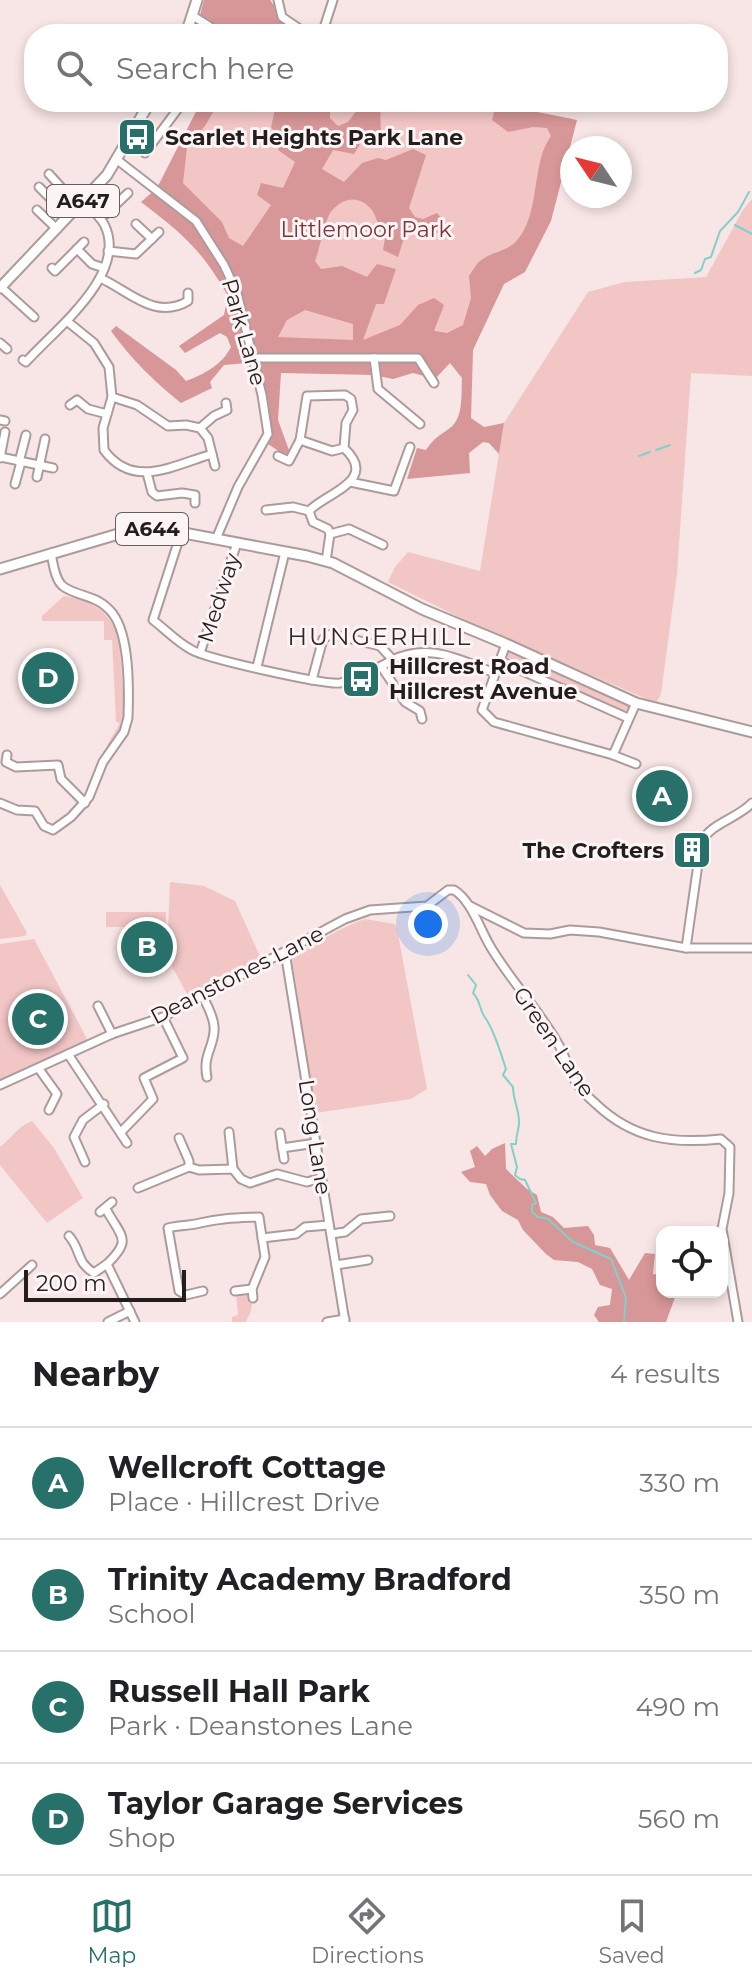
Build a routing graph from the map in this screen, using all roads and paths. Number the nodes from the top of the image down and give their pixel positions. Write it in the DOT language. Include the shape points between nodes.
graph roads {
  1 [pos="197,0"];
  2 [pos="278,0"];
  3 [pos="333,0"];
  4 [pos="193,16"];
  5 [pos="190,24"];
  6 [pos="206,24"];
  7 [pos="292,24"];
  8 [pos="325,24"];
  9 [pos="144,112"];
  10 [pos="176,112"];
  11 [pos="145,153"];
  12 [pos="116,159"];
  13 [pos="49,174"];
  14 [pos="39,187"];
  15 [pos="128,193"];
  16 [pos="80,203"];
  17 [pos="37,210"];
  18 [pos="68,216"];
  19 [pos="99,217"];
  20 [pos="136,224"];
  21 [pos="57,229"];
  22 [pos="159,232"];
  23 [pos="152,239"];
  24 [pos="84,242"];
  25 [pos="77,249"];
  26 [pos="108,251"];
  27 [pos="52,268"];
  28 [pos="104,268"];
  29 [pos="100,278"];
  30 [pos="0,288"];
  31 [pos="188,293"];
  32 [pos="34,317"];
  33 [pos="68,322"];
  34 [pos="0,343"];
  35 [pos="7,349"];
  36 [pos="253,358"];
  37 [pos="374,358"];
  38 [pos="26,362"];
  39 [pos="434,383"];
  40 [pos="112,397"];
  41 [pos="226,403"];
  42 [pos="70,405"];
  43 [pos="107,414"];
  44 [pos="420,424"];
  45 [pos="200,428"];
  46 [pos="5,432"];
  47 [pos="26,435"];
  48 [pos="45,439"];
  49 [pos="300,440"];
  50 [pos="410,447"];
  51 [pos="344,448"];
  52 [pos="212,454"];
  53 [pos="278,456"];
  54 [pos="0,457"];
  55 [pos="289,461"];
  56 [pos="20,462"];
  57 [pos="39,465"];
  58 [pos="298,465"];
  59 [pos="215,466"];
  60 [pos="53,468"];
  61 [pos="147,473"];
  62 [pos="37,477"];
  63 [pos="350,482"];
  64 [pos="15,484"];
  65 [pos="195,503"];
  66 [pos="269,507"];
  67 [pos="309,511"];
  68 [pos="181,533"];
  69 [pos="330,534"];
  70 [pos="216,539"];
  71 [pos="237,543"];
  72 [pos="383,545"];
  73 [pos="285,552"];
  74 [pos="51,553"];
  75 [pos="326,561"];
  76 [pos="0,569"];
  77 [pos="506,644"];
  78 [pos="200,653"];
  79 [pos="393,660"];
  80 [pos="500,661"];
  81 [pos="381,666"];
  82 [pos="257,667"];
  83 [pos="495,673"];
  84 [pos="312,680"];
  85 [pos="636,703"];
  86 [pos="423,712"];
  87 [pos="628,718"];
  88 [pos="752,732"];
  89 [pos="613,755"];
  90 [pos="4,761"];
  91 [pos="636,764"];
  92 [pos="0,803"];
  93 [pos="85,803"];
  94 [pos="752,803"];
  95 [pos="470,906"];
  96 [pos="686,948"];
  97 [pos="752,948"];
  98 [pos="285,952"];
  99 [pos="202,995"];
  100 [pos="98,1006"];
  101 [pos="163,1017"];
  102 [pos="112,1034"];
  103 [pos="68,1054"];
  104 [pos="39,1069"];
  105 [pos="207,1077"];
  106 [pos="0,1085"];
  107 [pos="104,1104"];
  108 [pos="49,1110"];
  109 [pos="122,1131"];
  110 [pos="228,1131"];
  111 [pos="280,1133"];
  112 [pos="179,1138"];
  113 [pos="127,1143"];
  114 [pos="316,1143"];
  115 [pos="282,1148"];
  116 [pos="284,1159"];
  117 [pos="85,1162"];
  118 [pos="189,1167"];
  119 [pos="233,1169"];
  120 [pos="321,1178"];
  121 [pos="138,1188"];
  122 [pos="112,1202"];
  123 [pos="390,1216"];
  124 [pos="330,1229"];
  125 [pos="69,1236"];
  126 [pos="262,1238"];
  127 [pos="368,1260"];
  128 [pos="107,1264"];
  129 [pos="32,1265"];
  130 [pos="336,1265"];
  131 [pos="252,1289"];
  132 [pos="203,1291"];
  133 [pos="235,1291"];
  134 [pos="0,1294"];
  135 [pos="186,1295"];
  136 [pos="253,1298"];
  137 [pos="187,1307"];
  138 [pos="130,1311"];
  139 [pos="345,1320"];
  140 [pos="108,1322"];
  141 [pos="135,1322"];
  142 [pos="327,1322"];
  143 [pos="738,1322"];
  1 -- 4 [label="main road"];
  2 -- 7 [label="street" via="282,17"];
  3 -- 8 [label="street"];
  4 -- 5 [label="main road"];
  4 -- 6 [label="street"];
  9 -- 12 [label="main road, A647"];
  10 -- 11 [label="street"];
  12 -- 16 [label="main road, A647"];
  12 -- 36 [label="street, Park Lane" via="196,221 237,293"];
  13 -- 16 [label="street"];
  14 -- 18 [label="street"];
  15 -- 19 [label="street"];
  16 -- 18 [label="main road, A647"];
  16 -- 19 [label="street"];
  17 -- 21 [label="street"];
  18 -- 21 [label="main road, A647"];
  19 -- 26 [label="street" via="108,235"];
  20 -- 23 [label="street"];
  21 -- 30 [label="main road, A647"];
  22 -- 23 [label="street"];
  23 -- 26 [label="street" via="136,254"];
  24 -- 25 [label="street"];
  25 -- 27 [label="street" via="55,271"];
  25 -- 28 [label="street"];
  26 -- 28 [label="street"];
  28 -- 29 [label="street"];
  29 -- 31 [label="street" via="141,303 164,308 188,301"];
  29 -- 33 [label="street"];
  30 -- 32 [label="street"];
  33 -- 38 [label="street"];
  33 -- 40 [label="street" via="101,351"];
  34 -- 35 [label="street"];
  36 -- 37 [label="street"];
  36 -- 70 [label="street, Park Lane" via="268,434"];
  37 -- 39 [label="street" via="418,358"];
  37 -- 44 [label="street" via="378,389"];
  40 -- 43 [label="street"];
  40 -- 45 [label="street" via="137,405 168,426"];
  41 -- 45 [label="street" via="227,410"];
  42 -- 43 [label="street" via="77,400"];
  43 -- 61 [label="street" via="104,450 122,468"];
  45 -- 52 [label="street"];
  46 -- 54 [label="street"];
  47 -- 56 [label="street"];
  48 -- 57 [label="street"];
  49 -- 51 [label="street" via="332,451"];
  49 -- 51 [label="street" via="307,396 345,395 354,403"];
  49 -- 55 [label="street"];
  50 -- 63 [label="street" via="394,491"];
  51 -- 63 [label="street" via="353,459"];
  52 -- 59 [label="street"];
  52 -- 61 [label="street"];
  53 -- 55 [label="street"];
  54 -- 56 [label="street"];
  55 -- 58 [label="street"];
  56 -- 57 [label="street"];
  56 -- 64 [label="street"];
  57 -- 60 [label="street"];
  57 -- 62 [label="street"];
  61 -- 65 [label="street" via="157,496 195,495"];
  63 -- 67 [label="street"];
  66 -- 67 [label="street"];
  67 -- 69 [label="street" via="313,522"];
  68 -- 70 [label="main road, A644"];
  68 -- 74 [label="main road, A644" via="132,530"];
  68 -- 78 [label="street" via="153,620"];
  69 -- 72 [label="street" via="349,529"];
  69 -- 75 [label="street"];
  70 -- 71 [label="main road, A644"];
  71 -- 73 [label="main road, A644"];
  71 -- 78 [label="street, Medway"];
  73 -- 75 [label="main road, A644"];
  73 -- 82 [label="street"];
  74 -- 76 [label="main road, A644"];
  74 -- 93 [label="street" via="63,587 88,595 112,613 124,648 128,718"];
  75 -- 77 [label="main road, A644"];
  77 -- 80 [label="street"];
  77 -- 85 [label="main road, A644"];
  78 -- 82 [label="street"];
  79 -- 81 [label="street"];
  79 -- 83 [label="street" via="422,651 438,653"];
  79 -- 84 [label="street" via="380,646 331,634 323,639"];
  80 -- 83 [label="street"];
  80 -- 87 [label="street"];
  81 -- 84 [label="street" via="336,684"];
  81 -- 86 [label="street" via="405,702"];
  82 -- 84 [label="street"];
  83 -- 89 [label="street" via="482,710 494,722"];
  85 -- 87 [label="street"];
  85 -- 88 [label="main road, A644"];
  87 -- 89 [label="street"];
  89 -- 91 [label="street"];
  90 -- 93 [label="street" via="16,767 58,765 61,779"];
  92 -- 93 [label="street" via="35,811 53,830"];
  94 -- 96 [label="street" via="704,837"];
  95 -- 96 [label="street" via="524,933 599,932"];
  95 -- 98 [label="street, Deanstones Lane" via="459,893 448,890 427,906 370,910 345,919"];
  95 -- 143 [label="street, Green Lane" via="586,1095 620,1124 644,1135 721,1139 730,1147 722,1229"];
  96 -- 97 [label="street"];
  98 -- 99 [label="street, Deanstones Lane"];
  98 -- 114 [label="street, Long Lane"];
  99 -- 101 [label="street, Deanstones Lane"];
  99 -- 105 [label="street" via="214,1022 204,1064"];
  100 -- 102 [label="street"];
  101 -- 102 [label="street, Deanstones Lane"];
  101 -- 109 [label="street" via="183,1058 144,1078 153,1099"];
  102 -- 103 [label="street, Deanstones Lane"];
  103 -- 104 [label="street, Deanstones Lane"];
  103 -- 107 [label="street"];
  104 -- 106 [label="street, Deanstones Lane"];
  104 -- 108 [label="street" via="57,1094"];
  107 -- 109 [label="street"];
  107 -- 117 [label="street" via="83,1120 74,1137"];
  109 -- 113 [label="street"];
  110 -- 119 [label="street"];
  111 -- 115 [label="street"];
  112 -- 118 [label="street"];
  114 -- 115 [label="street"];
  114 -- 120 [label="street, Long Lane"];
  115 -- 116 [label="street"];
  118 -- 119 [label="street"];
  118 -- 121 [label="street"];
  119 -- 120 [label="street" via="250,1183 277,1174 307,1182"];
  120 -- 124 [label="street, Long Lane"];
  122 -- 128 [label="street" via="103,1210 124,1242"];
  123 -- 124 [label="street" via="361,1219 345,1232"];
  124 -- 126 [label="street" via="305,1227 296,1234"];
  124 -- 130 [label="street, Long Lane"];
  125 -- 128 [label="street" via="78,1246 76,1263 94,1273"];
  126 -- 131 [label="street" via="265,1257"];
  126 -- 135 [label="street" via="259,1217 214,1218 168,1228 179,1291"];
  127 -- 130 [label="street"];
  128 -- 138 [label="street"];
  129 -- 134 [label="street"];
  130 -- 139 [label="street, Long Lane"];
  131 -- 133 [label="street"];
  131 -- 136 [label="street"];
  132 -- 135 [label="street"];
  135 -- 137 [label="street"];
  138 -- 140 [label="street"];
  138 -- 141 [label="street"];
  139 -- 142 [label="street"];
}
